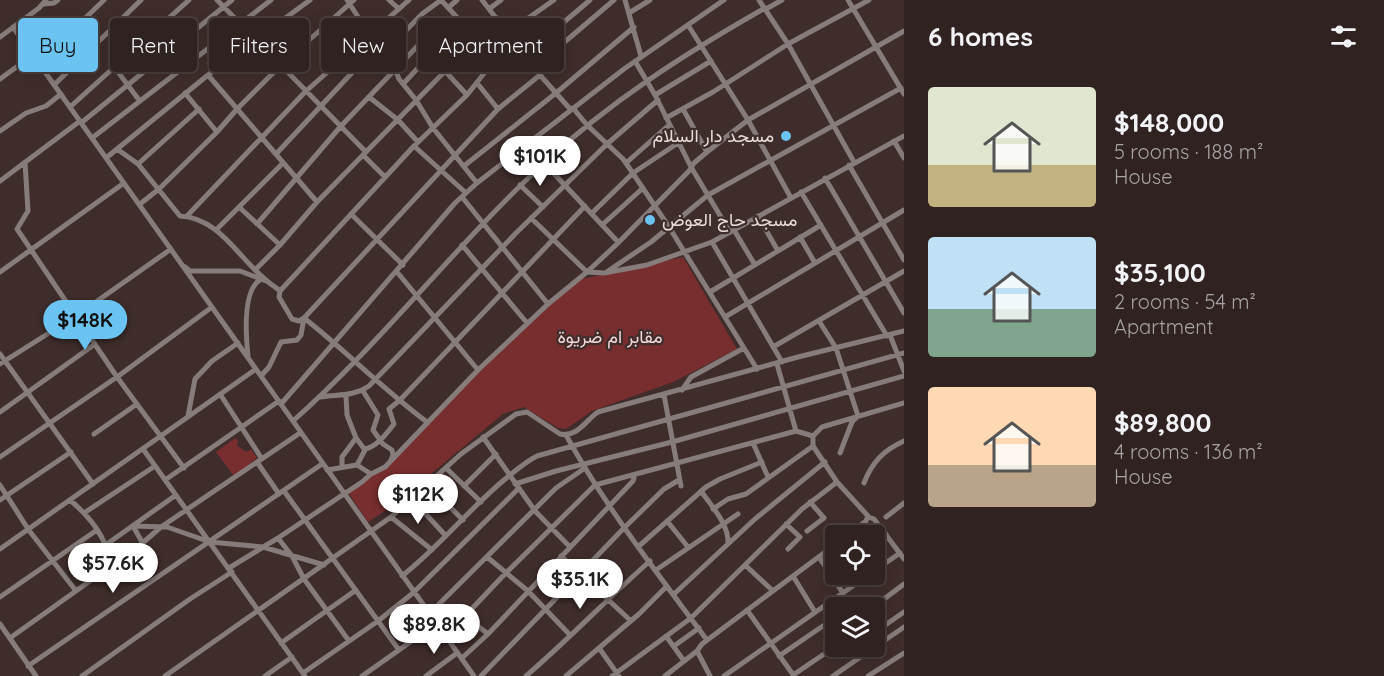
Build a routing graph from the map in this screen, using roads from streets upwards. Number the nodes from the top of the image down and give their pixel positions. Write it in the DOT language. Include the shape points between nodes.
graph roads {
  1 [pos="58,0"];
  2 [pos="104,0"];
  3 [pos="141,0"];
  4 [pos="189,0"];
  5 [pos="217,0"];
  6 [pos="232,0"];
  7 [pos="271,0"];
  8 [pos="310,0"];
  9 [pos="389,0"];
  10 [pos="409,0"];
  11 [pos="457,0"];
  12 [pos="482,0"];
  13 [pos="501,0"];
  14 [pos="554,0"];
  15 [pos="590,0"];
  16 [pos="614,0"];
  17 [pos="625,0"];
  18 [pos="650,0"];
  19 [pos="724,0"];
  20 [pos="759,0"];
  21 [pos="782,0"];
  22 [pos="848,0"];
  23 [pos="869,0"];
  24 [pos="350,1"];
  25 [pos="45,2"];
  26 [pos="224,6"];
  27 [pos="449,7"];
  28 [pos="765,8"];
  29 [pos="399,9"];
  30 [pos="489,9"];
  31 [pos="854,9"];
  32 [pos="629,14"];
  33 [pos="85,18"];
  34 [pos="170,18"];
  35 [pos="235,18"];
  36 [pos="248,18"];
  37 [pos="285,18"];
  38 [pos="360,18"];
  39 [pos="389,18"];
  40 [pos="458,18"];
  41 [pos="497,18"];
  42 [pos="528,18"];
  43 [pos="564,22"];
  44 [pos="688,26"];
  45 [pos="13,27"];
  46 [pos="634,27"];
  47 [pos="197,28"];
  48 [pos="406,30"];
  49 [pos="904,31"];
  50 [pos="18,34"];
  51 [pos="0,37"];
  52 [pos="309,39"];
  53 [pos="564,42"];
  54 [pos="788,44"];
  55 [pos="418,45"];
  56 [pos="701,45"];
  57 [pos="209,48"];
  58 [pos="876,48"];
  59 [pos="642,56"];
  60 [pos="197,57"];
  61 [pos="406,58"];
  62 [pos="635,61"];
  63 [pos="711,61"];
  64 [pos="18,66"];
  65 [pos="418,67"];
  66 [pos="45,72"];
  67 [pos="110,72"];
  68 [pos="118,72"];
  69 [pos="143,72"];
  70 [pos="177,72"];
  71 [pos="212,72"];
  72 [pos="274,72"];
  73 [pos="286,72"];
  74 [pos="327,72"];
  75 [pos="354,72"];
  76 [pos="392,72"];
  77 [pos="397,72"];
  78 [pos="444,72"];
  79 [pos="446,72"];
  80 [pos="485,72"];
  81 [pos="537,72"];
  82 [pos="208,75"];
  83 [pos="540,75"];
  84 [pos="0,79"];
  85 [pos="646,81"];
  86 [pos="477,83"];
  87 [pos="725,83"];
  88 [pos="403,84"];
  89 [pos="811,84"];
  90 [pos="54,85"];
  91 [pos="127,85"];
  92 [pos="902,88"];
  93 [pos="305,92"];
  94 [pos="185,93"];
  95 [pos="556,93"];
  96 [pos="61,94"];
  97 [pos="467,94"];
  98 [pos="369,97"];
  99 [pos="656,98"];
  100 [pos="139,100"];
  101 [pos="416,100"];
  102 [pos="70,107"];
  103 [pos="321,108"];
  104 [pos="199,109"];
  105 [pos="498,109"];
  106 [pos="572,109"];
  107 [pos="683,109"];
  108 [pos="237,110"];
  109 [pos="666,118"];
  110 [pos="398,120"];
  111 [pos="748,120"];
  112 [pos="80,122"];
  113 [pos="587,125"];
  114 [pos="669,125"];
  115 [pos="834,125"];
  116 [pos="341,126"];
  117 [pos="433,128"];
  118 [pos="0,131"];
  119 [pos="217,132"];
  120 [pos="904,136"];
  121 [pos="261,137"];
  122 [pos="92,138"];
  123 [pos="894,141"];
  124 [pos="678,143"];
  125 [pos="416,144"];
  126 [pos="607,144"];
  127 [pos="117,149"];
  128 [pos="706,152"];
  129 [pos="364,153"];
  130 [pos="276,154"];
  131 [pos="455,156"];
  132 [pos="106,158"];
  133 [pos="904,158"];
  134 [pos="769,160"];
  135 [pos="25,162"];
  136 [pos="283,163"];
  137 [pos="544,163"];
  138 [pos="626,163"];
  139 [pos="852,163"];
  140 [pos="138,164"];
  141 [pos="464,166"];
  142 [pos="691,167"];
  143 [pos="441,171"];
  144 [pos="633,173"];
  145 [pos="386,177"];
  146 [pos="297,178"];
  147 [pos="825,178"];
  148 [pos="0,181"];
  149 [pos="124,183"];
  150 [pos="477,183"];
  151 [pos="520,185"];
  152 [pos="566,185"];
  153 [pos="643,188"];
  154 [pos="159,189"];
  155 [pos="801,192"];
  156 [pos="464,195"];
  157 [pos="708,195"];
  158 [pos="791,198"];
  159 [pos="317,202"];
  160 [pos="140,204"];
  161 [pos="654,205"];
  162 [pos="239,207"];
  163 [pos="543,207"];
  164 [pos="585,207"];
  165 [pos="904,210"];
  166 [pos="592,213"];
  167 [pos="351,214"];
  168 [pos="187,216"];
  169 [pos="758,216"];
  170 [pos="531,218"];
  171 [pos="882,223"];
  172 [pos="257,224"];
  173 [pos="482,224"];
  174 [pos="602,225"];
  175 [pos="821,225"];
  176 [pos="669,227"];
  177 [pos="216,230"];
  178 [pos="732,231"];
  179 [pos="859,236"];
  180 [pos="800,237"];
  181 [pos="378,240"];
  182 [pos="554,240"];
  183 [pos="618,242"];
  184 [pos="712,242"];
  185 [pos="280,245"];
  186 [pos="462,245"];
  187 [pos="502,247"];
  188 [pos="171,249"];
  189 [pos="836,250"];
  190 [pos="30,251"];
  191 [pos="778,251"];
  192 [pos="684,253"];
  193 [pos="904,260"];
  194 [pos="180,262"];
  195 [pos="815,263"];
  196 [pos="403,265"];
  197 [pos="755,265"];
  198 [pos="482,268"];
  199 [pos="255,269"];
  200 [pos="904,271"];
  201 [pos="0,272"];
  202 [pos="397,272"];
  203 [pos="522,272"];
  204 [pos="587,272"];
  205 [pos="604,273"];
  206 [pos="733,278"];
  207 [pos="261,279"];
  208 [pos="885,281"];
  209 [pos="270,284"];
  210 [pos="280,291"];
  211 [pos="502,292"];
  212 [pos="710,292"];
  213 [pos="862,294"];
  214 [pos="416,296"];
  215 [pos="548,303"];
  216 [pos="748,303"];
  217 [pos="212,307"];
  218 [pos="904,313"];
  219 [pos="76,316"];
  220 [pos="435,317"];
  221 [pos="725,317"];
  222 [pos="304,318"];
  223 [pos="819,321"];
  224 [pos="527,323"];
  225 [pos="904,331"];
  226 [pos="889,336"];
  227 [pos="454,341"];
  228 [pos="238,343"];
  229 [pos="335,343"];
  230 [pos="95,344"];
  231 [pos="773,347"];
  232 [pos="744,348"];
  233 [pos="836,348"];
  234 [pos="0,354"];
  235 [pos="901,354"];
  236 [pos="248,358"];
  237 [pos="355,361"];
  238 [pos="3,363"];
  239 [pos="780,363"];
  240 [pos="256,369"];
  241 [pos="757,369"];
  242 [pos="477,370"];
  243 [pos="843,370"];
  244 [pos="904,370"];
  245 [pos="117,376"];
  246 [pos="261,376"];
  247 [pos="904,376"];
  248 [pos="375,380"];
  249 [pos="784,387"];
  250 [pos="682,390"];
  251 [pos="363,391"];
  252 [pos="849,391"];
  253 [pos="27,393"];
  254 [pos="220,394"];
  255 [pos="664,395"];
  256 [pos="346,396"];
  257 [pos="319,397"];
  258 [pos="400,400"];
  259 [pos="280,403"];
  260 [pos="904,403"];
  261 [pos="137,404"];
  262 [pos="789,408"];
  263 [pos="0,412"];
  264 [pos="858,416"];
  265 [pos="188,417"];
  266 [pos="293,421"];
  267 [pos="668,421"];
  268 [pos="49,422"];
  269 [pos="427,422"];
  270 [pos="242,427"];
  271 [pos="796,431"];
  272 [pos="300,433"];
  273 [pos="94,434"];
  274 [pos="567,435"];
  275 [pos="813,436"];
  276 [pos="160,437"];
  277 [pos="483,437"];
  278 [pos="356,438"];
  279 [pos="380,440"];
  280 [pos="904,441"];
  281 [pos="672,442"];
  282 [pos="753,443"];
  283 [pos="572,445"];
  284 [pos="813,446"];
  285 [pos="143,449"];
  286 [pos="365,449"];
  287 [pos="71,452"];
  288 [pos="840,453"];
  289 [pos="496,454"];
  290 [pos="0,457"];
  291 [pos="260,461"];
  292 [pos="390,462"];
  293 [pos="762,462"];
  294 [pos="825,462"];
  295 [pos="676,463"];
  296 [pos="322,464"];
  297 [pos="357,465"];
  298 [pos="155,466"];
  299 [pos="584,466"];
  300 [pos="342,467"];
  301 [pos="184,468"];
  302 [pos="446,468"];
  303 [pos="327,470"];
  304 [pos="371,474"];
  305 [pos="635,474"];
  306 [pos="510,476"];
  307 [pos="768,477"];
  308 [pos="165,480"];
  309 [pos="679,480"];
  310 [pos="837,482"];
  311 [pos="864,483"];
  312 [pos="93,484"];
  313 [pos="427,484"];
  314 [pos="0,485"];
  315 [pos="596,485"];
  316 [pos="464,486"];
  317 [pos="681,486"];
  318 [pos="517,487"];
  319 [pos="701,491"];
  320 [pos="281,493"];
  321 [pos="344,493"];
  322 [pos="176,495"];
  323 [pos="6,496"];
  324 [pos="411,498"];
  325 [pos="0,500"];
  326 [pos="70,500"];
  327 [pos="481,502"];
  328 [pos="810,502"];
  329 [pos="904,503"];
  330 [pos="610,505"];
  331 [pos="714,509"];
  332 [pos="187,510"];
  333 [pos="535,511"];
  334 [pos="84,513"];
  335 [pos="738,514"];
  336 [pos="391,517"];
  337 [pos="868,517"];
  338 [pos="886,517"];
  339 [pos="305,519"];
  340 [pos="462,520"];
  341 [pos="668,521"];
  342 [pos="723,523"];
  343 [pos="786,524"];
  344 [pos="859,525"];
  345 [pos="133,526"];
  346 [pos="161,527"];
  347 [pos="551,528"];
  348 [pos="624,528"];
  349 [pos="28,529"];
  350 [pos="97,530"];
  351 [pos="371,530"];
  352 [pos="807,531"];
  353 [pos="886,534"];
  354 [pos="446,536"];
  355 [pos="278,538"];
  356 [pos="142,542"];
  357 [pos="210,542"];
  358 [pos="107,544"];
  359 [pos="728,544"];
  360 [pos="639,546"];
  361 [pos="570,547"];
  362 [pos="688,547"];
  363 [pos="263,548"];
  364 [pos="0,549"];
  365 [pos="788,549"];
  366 [pos="432,550"];
  367 [pos="825,552"];
  368 [pos="292,556"];
  369 [pos="561,556"];
  370 [pos="902,556"];
  371 [pos="487,557"];
  372 [pos="819,557"];
  373 [pos="333,558"];
  374 [pos="52,561"];
  375 [pos="650,561"];
  376 [pos="112,565"];
  377 [pos="324,565"];
  378 [pos="745,565"];
  379 [pos="825,565"];
  380 [pos="885,565"];
  381 [pos="230,570"];
  382 [pos="656,570"];
  383 [pos="507,572"];
  384 [pos="581,573"];
  385 [pos="402,576"];
  386 [pos="793,576"];
  387 [pos="304,579"];
  388 [pos="904,584"];
  389 [pos="838,585"];
  390 [pos="854,585"];
  391 [pos="667,586"];
  392 [pos="356,590"];
  393 [pos="76,591"];
  394 [pos="528,591"];
  395 [pos="773,591"];
  396 [pos="414,593"];
  397 [pos="843,593"];
  398 [pos="674,594"];
  399 [pos="0,597"];
  400 [pos="838,597"];
  401 [pos="608,598"];
  402 [pos="885,598"];
  403 [pos="825,606"];
  404 [pos="259,610"];
  405 [pos="327,610"];
  406 [pos="547,610"];
  407 [pos="747,610"];
  408 [pos="815,612"];
  409 [pos="904,612"];
  410 [pos="429,614"];
  411 [pos="465,616"];
  412 [pos="691,618"];
  413 [pos="378,621"];
  414 [pos="631,621"];
  415 [pos="0,624"];
  416 [pos="436,624"];
  417 [pos="825,624"];
  418 [pos="885,625"];
  419 [pos="904,627"];
  420 [pos="699,628"];
  421 [pos="444,634"];
  422 [pos="488,634"];
  423 [pos="570,635"];
  424 [pos="666,636"];
  425 [pos="10,638"];
  426 [pos="885,639"];
  427 [pos="707,640"];
  428 [pos="349,641"];
  429 [pos="281,643"];
  430 [pos="770,643"];
  431 [pos="674,646"];
  432 [pos="599,648"];
  433 [pos="399,650"];
  434 [pos="697,651"];
  435 [pos="457,653"];
  436 [pos="904,653"];
  437 [pos="825,654"];
  438 [pos="779,656"];
  439 [pos="292,657"];
  440 [pos="858,657"];
  441 [pos="462,658"];
  442 [pos="684,661"];
  443 [pos="28,666"];
  444 [pos="304,674"];
  445 [pos="616,675"];
  446 [pos="36,676"];
  447 [pos="82,676"];
  448 [pos="165,676"];
  449 [pos="265,676"];
  450 [pos="362,676"];
  451 [pos="426,676"];
  452 [pos="474,676"];
  453 [pos="481,676"];
  454 [pos="526,676"];
  455 [pos="566,676"];
  456 [pos="665,676"];
  457 [pos="710,676"];
  458 [pos="724,676"];
  459 [pos="793,676"];
  460 [pos="833,676"];
  461 [pos="868,676"];
  1 -- 25 [label="street"];
  2 -- 33 [label="street"];
  3 -- 90 [label="street"];
  4 -- 34 [label="street"];
  5 -- 26 [label="street"];
  6 -- 26 [label="street"];
  7 -- 36 [label="street"];
  8 -- 37 [label="street"];
  9 -- 29 [label="street"];
  10 -- 29 [label="street"];
  11 -- 27 [label="street"];
  12 -- 30 [label="street"];
  13 -- 30 [label="street"];
  14 -- 42 [label="street"];
  15 -- 43 [label="street"];
  16 -- 53 [label="street"];
  17 -- 32 [label="street"];
  18 -- 32 [label="street"];
  19 -- 44 [label="street"];
  20 -- 28 [label="street"];
  21 -- 28 [label="street"];
  22 -- 31 [label="street"];
  23 -- 31 [label="street"];
  24 -- 38 [label="street"];
  24 -- 52 [label="street"];
  25 -- 45 [label="street"];
  26 -- 35 [label="street"];
  26 -- 47 [label="street"];
  27 -- 40 [label="street"];
  27 -- 48 [label="street" via="439,1"];
  28 -- 54 [label="street"];
  28 -- 56 [label="street"];
  29 -- 39 [label="street"];
  30 -- 41 [label="street"];
  31 -- 54 [label="street"];
  31 -- 58 [label="street"];
  32 -- 46 [label="street"];
  44 -- 56 [label="street"];
  44 -- 59 [label="street"];
  45 -- 50 [label="street"];
  45 -- 51 [label="street"];
  46 -- 59 [label="street"];
  46 -- 95 [label="street"];
  49 -- 58 [label="street"];
  54 -- 87 [label="street"];
  54 -- 89 [label="street"];
  55 -- 61 [label="street"];
  56 -- 63 [label="street"];
  56 -- 85 [label="street"];
  57 -- 60 [label="street"];
  58 -- 89 [label="street"];
  58 -- 92 [label="street"];
  59 -- 62 [label="street"];
  62 -- 85 [label="street"];
  62 -- 106 [label="street"];
  63 -- 87 [label="street"];
  63 -- 99 [label="street"];
  64 -- 84 [label="street"];
  65 -- 88 [label="street"];
  66 -- 90 [label="street"];
  67 -- 102 [label="street"];
  68 -- 91 [label="street"];
  69 -- 91 [label="street"];
  70 -- 100 [label="street"];
  71 -- 82 [label="street"];
  72 -- 108 [label="street"];
  73 -- 93 [label="street"];
  74 -- 93 [label="street"];
  75 -- 103 [label="street"];
  76 -- 98 [label="street"];
  77 -- 88 [label="street"];
  78 -- 101 [label="street"];
  79 -- 97 [label="street"];
  80 -- 86 [label="street"];
  81 -- 83 [label="street"];
  82 -- 94 [label="street"];
  82 -- 108 [label="street"];
  83 -- 95 [label="street"];
  83 -- 105 [label="street"];
  85 -- 99 [label="street"];
  85 -- 113 [label="street"];
  86 -- 97 [label="street"];
  86 -- 105 [label="street"];
  87 -- 107 [label="street"];
  87 -- 111 [label="street"];
  88 -- 101 [label="street"];
  89 -- 111 [label="street"];
  89 -- 115 [label="street"];
  90 -- 96 [label="street"];
  91 -- 100 [label="street"];
  91 -- 112 [label="street"];
  92 -- 115 [label="street"];
  93 -- 103 [label="street"];
  93 -- 121 [label="street"];
  94 -- 104 [label="street"];
  94 -- 127 [label="street"];
  95 -- 106 [label="street"];
  95 -- 141 [label="street"];
  96 -- 102 [label="street"];
  96 -- 118 [label="street"];
  97 -- 117 [label="street"];
  98 -- 110 [label="street"];
  98 -- 116 [label="street"];
  99 -- 109 [label="street"];
  99 -- 126 [label="street"];
  100 -- 122 [label="street"];
  101 -- 110 [label="street"];
  101 -- 117 [label="street"];
  102 -- 112 [label="street"];
  103 -- 116 [label="street"];
  103 -- 130 [label="street"];
  104 -- 119 [label="street"];
  104 -- 140 [label="street"];
  105 -- 131 [label="street"];
  106 -- 113 [label="street"];
  106 -- 150 [label="street"];
  107 -- 109 [label="street"];
  107 -- 128 [label="street"];
  108 -- 119 [label="street"];
  108 -- 121 [label="street"];
  109 -- 114 [label="street"];
  110 -- 125 [label="street"];
  110 -- 129 [label="street"];
  111 -- 128 [label="street"];
  111 -- 134 [label="street"];
  112 -- 122 [label="street"];
  112 -- 135 [label="street"];
  113 -- 126 [label="street"];
  113 -- 137 [label="street"];
  114 -- 124 [label="street"];
  114 -- 138 [label="street"];
  115 -- 134 [label="street"];
  115 -- 139 [label="street"];
  116 -- 129 [label="street"];
  116 -- 146 [label="street"];
  117 -- 125 [label="street"];
  117 -- 131 [label="street"];
  119 -- 154 [label="street"];
  120 -- 123 [label="street"];
  121 -- 130 [label="street"];
  121 -- 168 [label="street"];
  122 -- 132 [label="street"];
  123 -- 133 [label="street"];
  123 -- 139 [label="street"];
  124 -- 142 [label="street"];
  124 -- 144 [label="street"];
  125 -- 143 [label="street"];
  125 -- 145 [label="street"];
  126 -- 138 [label="street"];
  126 -- 152 [label="street"];
  127 -- 132 [label="street"];
  127 -- 140 [label="street"];
  128 -- 142 [label="street"];
  129 -- 145 [label="street"];
  129 -- 159 [label="street"];
  130 -- 136 [label="street"];
  131 -- 141 [label="street"];
  131 -- 143 [label="street"];
  132 -- 149 [label="street"];
  134 -- 157 [label="street"];
  134 -- 158 [label="street"];
  135 -- 148 [label="street"];
  135 -- 190 [label="street" via="28,211 17,229"];
  136 -- 146 [label="street"];
  136 -- 162 [label="street"];
  137 -- 151 [label="street"];
  137 -- 152 [label="street"];
  138 -- 144 [label="street"];
  139 -- 147 [label="street"];
  139 -- 171 [label="street"];
  140 -- 154 [label="street"];
  141 -- 150 [label="street"];
  142 -- 157 [label="street"];
  142 -- 161 [label="street"];
  143 -- 156 [label="street"];
  143 -- 181 [label="street"];
  144 -- 153 [label="street"];
  144 -- 166 [label="street"];
  145 -- 167 [label="street"];
  146 -- 159 [label="street"];
  146 -- 172 [label="street"];
  147 -- 155 [label="street"];
  147 -- 179 [label="street"];
  149 -- 160 [label="street"];
  149 -- 190 [label="street"];
  150 -- 156 [label="street"];
  151 -- 163 [label="street"];
  151 -- 173 [label="street"];
  152 -- 163 [label="street"];
  152 -- 164 [label="street"];
  153 -- 161 [label="street"];
  153 -- 174 [label="street"];
  154 -- 160 [label="street"];
  154 -- 168 [label="street" via="180,216"];
  155 -- 158 [label="street"];
  155 -- 175 [label="street"];
  156 -- 173 [label="street"];
  156 -- 196 [label="street"];
  157 -- 176 [label="street"];
  157 -- 178 [label="street"];
  158 -- 169 [label="street"];
  159 -- 185 [label="street"];
  160 -- 188 [label="street"];
  161 -- 176 [label="street"];
  161 -- 183 [label="street"];
  162 -- 172 [label="street"];
  162 -- 177 [label="street"];
  163 -- 170 [label="street"];
  164 -- 166 [label="street"];
  164 -- 182 [label="street"];
  165 -- 171 [label="street"];
  166 -- 174 [label="street"];
  167 -- 181 [label="street"];
  167 -- 210 [label="street"];
  168 -- 177 [label="street"];
  169 -- 178 [label="street"];
  169 -- 191 [label="street"];
  170 -- 182 [label="street"];
  170 -- 187 [label="street"];
  171 -- 179 [label="street"];
  171 -- 193 [label="street"];
  172 -- 185 [label="street"];
  173 -- 186 [label="street"];
  173 -- 187 [label="street"];
  174 -- 183 [label="street"];
  175 -- 180 [label="street"];
  175 -- 189 [label="street"];
  176 -- 192 [label="street"];
  176 -- 205 [label="street"];
  177 -- 199 [label="street"];
  178 -- 184 [label="street"];
  178 -- 197 [label="street"];
  179 -- 189 [label="street"];
  179 -- 208 [label="street"];
  180 -- 191 [label="street"];
  180 -- 195 [label="street"];
  181 -- 196 [label="street"];
  181 -- 222 [label="street"];
  182 -- 203 [label="street"];
  182 -- 204 [label="street"];
  183 -- 204 [label="street"];
  184 -- 192 [label="street"];
  184 -- 206 [label="street"];
  185 -- 199 [label="street"];
  186 -- 198 [label="street"];
  186 -- 214 [label="street"];
  187 -- 198 [label="street"];
  187 -- 203 [label="street"];
  188 -- 194 [label="street"];
  188 -- 219 [label="street"];
  189 -- 195 [label="street"];
  189 -- 213 [label="street"];
  190 -- 201 [label="street"];
  190 -- 219 [label="street"];
  191 -- 197 [label="street"];
  192 -- 205 [label="street"];
  192 -- 212 [label="street"];
  194 -- 207 [label="street" via="190,271 240,272"];
  194 -- 217 [label="street"];
  195 -- 216 [label="street"];
  196 -- 202 [label="street"];
  197 -- 206 [label="street"];
  198 -- 211 [label="street"];
  198 -- 220 [label="street"];
  199 -- 209 [label="street"];
  200 -- 208 [label="street"];
  202 -- 214 [label="street"];
  202 -- 229 [label="street"];
  203 -- 211 [label="street"];
  203 -- 215 [label="street"];
  204 -- 205 [label="street"];
  204 -- 215 [label="street"];
  206 -- 212 [label="street"];
  206 -- 216 [label="street"];
  207 -- 209 [label="street"];
  207 -- 236 [label="street" via="253,286 245,323"];
  208 -- 213 [label="street"];
  208 -- 218 [label="street"];
  209 -- 210 [label="street"];
  210 -- 222 [label="street" via="279,297 292,319"];
  211 -- 224 [label="street"];
  211 -- 227 [label="street"];
  212 -- 221 [label="street"];
  213 -- 223 [label="street"];
  213 -- 226 [label="street"];
  214 -- 220 [label="street"];
  214 -- 237 [label="street"];
  215 -- 224 [label="street"];
  216 -- 221 [label="street"];
  216 -- 231 [label="street"];
  217 -- 228 [label="street"];
  217 -- 245 [label="street"];
  219 -- 230 [label="street"];
  219 -- 238 [label="street"];
  220 -- 227 [label="street"];
  220 -- 248 [label="street"];
  221 -- 232 [label="street"];
  222 -- 229 [label="street"];
  222 -- 246 [label="street" via="301,335 297,340 281,342"];
  223 -- 231 [label="street"];
  223 -- 233 [label="street"];
  224 -- 242 [label="street"];
  225 -- 226 [label="street"];
  226 -- 233 [label="street"];
  226 -- 235 [label="street"];
  227 -- 242 [label="street"];
  227 -- 258 [label="street"];
  228 -- 236 [label="street"];
  228 -- 265 [label="street" via="195,379"];
  229 -- 237 [label="street"];
  229 -- 259 [label="street"];
  230 -- 245 [label="street"];
  230 -- 253 [label="street"];
  231 -- 239 [label="street"];
  232 -- 241 [label="street"];
  232 -- 250 [label="street" via="691,377"];
  233 -- 239 [label="street"];
  233 -- 243 [label="street"];
  234 -- 238 [label="street"];
  235 -- 243 [label="street"];
  235 -- 244 [label="street"];
  236 -- 240 [label="street"];
  237 -- 248 [label="street"];
  237 -- 257 [label="street"];
  238 -- 253 [label="street"];
  239 -- 241 [label="street"];
  239 -- 249 [label="street"];
  240 -- 246 [label="street"];
  240 -- 254 [label="street"];
  241 -- 250 [label="street"];
  242 -- 269 [label="street"];
  243 -- 249 [label="street"];
  243 -- 252 [label="street"];
  245 -- 261 [label="street"];
  245 -- 268 [label="street"];
  246 -- 259 [label="street"];
  247 -- 252 [label="street"];
  248 -- 251 [label="street"];
  248 -- 258 [label="street"];
  249 -- 262 [label="street"];
  249 -- 267 [label="street"];
  250 -- 255 [label="street"];
  251 -- 256 [label="street"];
  251 -- 279 [label="street" via="378,415 373,429"];
  252 -- 262 [label="street"];
  252 -- 264 [label="street"];
  253 -- 263 [label="street"];
  253 -- 268 [label="street"];
  254 -- 265 [label="street"];
  254 -- 270 [label="street"];
  255 -- 267 [label="street"];
  255 -- 274 [label="street" via="598,412 578,431"];
  256 -- 257 [label="street"];
  256 -- 278 [label="street" via="346,412"];
  257 -- 266 [label="street"];
  258 -- 269 [label="street"];
  258 -- 279 [label="street" via="389,409 394,424"];
  259 -- 266 [label="street"];
  259 -- 270 [label="street"];
  260 -- 264 [label="street"];
  261 -- 273 [label="street"];
  261 -- 276 [label="street"];
  262 -- 271 [label="street"];
  262 -- 281 [label="street"];
  264 -- 275 [label="street" via="822,428"];
  264 -- 288 [label="street"];
  265 -- 276 [label="street"];
  266 -- 272 [label="street"];
  267 -- 281 [label="street"];
  267 -- 283 [label="street"];
  268 -- 287 [label="street"];
  268 -- 290 [label="street"];
  269 -- 292 [label="street"];
  270 -- 291 [label="street"];
  270 -- 301 [label="street"];
  271 -- 275 [label="street"];
  271 -- 282 [label="street"];
  272 -- 291 [label="street"];
  272 -- 296 [label="street"];
  274 -- 277 [label="street" via="524,412"];
  274 -- 283 [label="street"];
  275 -- 284 [label="street"];
  276 -- 285 [label="street"];
  276 -- 301 [label="street"];
  277 -- 289 [label="street"];
  277 -- 302 [label="street"];
  278 -- 286 [label="street"];
  278 -- 300 [label="street" via="342,457"];
  279 -- 286 [label="street"];
  279 -- 292 [label="street" via="392,450"];
  280 -- 311 [label="street" via="880,456"];
  281 -- 295 [label="street"];
  281 -- 299 [label="street"];
  282 -- 293 [label="street"];
  282 -- 295 [label="street"];
  283 -- 299 [label="street"];
  283 -- 306 [label="street" via="537,456"];
  284 -- 294 [label="street"];
  284 -- 307 [label="street"];
  285 -- 298 [label="street"];
  285 -- 312 [label="street"];
  286 -- 297 [label="street"];
  287 -- 312 [label="street"];
  287 -- 323 [label="street"];
  289 -- 306 [label="street"];
  289 -- 316 [label="street"];
  291 -- 320 [label="street"];
  291 -- 332 [label="street"];
  292 -- 304 [label="street"];
  293 -- 307 [label="street"];
  293 -- 319 [label="street"];
  294 -- 310 [label="street"];
  294 -- 359 [label="street"];
  295 -- 305 [label="street"];
  295 -- 309 [label="street"];
  296 -- 303 [label="street"];
  296 -- 320 [label="street"];
  297 -- 300 [label="street"];
  297 -- 304 [label="street"];
  298 -- 308 [label="street"];
  298 -- 334 [label="street"];
  299 -- 315 [label="street"];
  299 -- 318 [label="street"];
  299 -- 333 [label="street"];
  300 -- 303 [label="street"];
  301 -- 308 [label="street"];
  302 -- 313 [label="street"];
  302 -- 316 [label="street"];
  303 -- 321 [label="street"];
  304 -- 321 [label="street"];
  305 -- 315 [label="street"];
  305 -- 330 [label="street"];
  306 -- 318 [label="street"];
  306 -- 327 [label="street"];
  307 -- 331 [label="street" via="746,494"];
  308 -- 322 [label="street"];
  309 -- 317 [label="street"];
  309 -- 348 [label="street"];
  310 -- 328 [label="street"];
  310 -- 337 [label="street"];
  312 -- 326 [label="street"];
  313 -- 324 [label="street"];
  313 -- 340 [label="street"];
  314 -- 323 [label="street"];
  315 -- 330 [label="street"];
  315 -- 347 [label="street"];
  316 -- 327 [label="street"];
  318 -- 333 [label="street"];
  318 -- 396 [label="street"];
  319 -- 331 [label="street"];
  319 -- 341 [label="street"];
  320 -- 339 [label="street"];
  320 -- 357 [label="street"];
  321 -- 339 [label="street"];
  321 -- 351 [label="street"];
  322 -- 332 [label="street"];
  322 -- 345 [label="street"];
  323 -- 325 [label="street"];
  323 -- 349 [label="street"];
  324 -- 336 [label="street"];
  324 -- 354 [label="street"];
  326 -- 334 [label="street"];
  326 -- 349 [label="street"];
  327 -- 340 [label="street"];
  328 -- 343 [label="street"];
  328 -- 352 [label="street" via="824,518"];
  329 -- 338 [label="street"];
  330 -- 348 [label="street"];
  330 -- 361 [label="street"];
  331 -- 342 [label="street"];
  332 -- 346 [label="street"];
  332 -- 357 [label="street"];
  333 -- 347 [label="street"];
  333 -- 371 [label="street"];
  334 -- 350 [label="street"];
  335 -- 342 [label="street"];
  336 -- 351 [label="street"];
  336 -- 366 [label="street"];
  337 -- 344 [label="street"];
  337 -- 353 [label="street"];
  339 -- 355 [label="street"];
  339 -- 373 [label="street"];
  340 -- 354 [label="street"];
  341 -- 360 [label="street"];
  341 -- 362 [label="street"];
  342 -- 359 [label="street"];
  342 -- 362 [label="street"];
  343 -- 365 [label="street" via="800,537"];
  343 -- 378 [label="street"];
  345 -- 346 [label="street"];
  345 -- 356 [label="street"];
  345 -- 358 [label="street"];
  346 -- 356 [label="street"];
  346 -- 357 [label="street"];
  347 -- 361 [label="street"];
  347 -- 383 [label="street"];
  348 -- 360 [label="street"];
  348 -- 384 [label="street"];
  349 -- 364 [label="street"];
  349 -- 374 [label="street"];
  350 -- 358 [label="street"];
  350 -- 374 [label="street"];
  351 -- 373 [label="street"];
  351 -- 385 [label="street"];
  353 -- 370 [label="street"];
  354 -- 366 [label="street"];
  355 -- 363 [label="street"];
  355 -- 368 [label="street"];
  356 -- 376 [label="street"];
  357 -- 363 [label="street"];
  357 -- 381 [label="street"];
  357 -- 443 [label="street"];
  358 -- 376 [label="street"];
  359 -- 398 [label="street"];
  360 -- 375 [label="street"];
  361 -- 369 [label="street"];
  362 -- 382 [label="street"];
  363 -- 368 [label="street"];
  363 -- 381 [label="street"];
  366 -- 385 [label="street"];
  367 -- 372 [label="street"];
  368 -- 377 [label="street"];
  368 -- 387 [label="street"];
  369 -- 384 [label="street"];
  369 -- 394 [label="street"];
  370 -- 380 [label="street"];
  371 -- 383 [label="street"];
  371 -- 410 [label="street"];
  372 -- 379 [label="street"];
  372 -- 386 [label="street"];
  373 -- 377 [label="street"];
  373 -- 392 [label="street"];
  374 -- 393 [label="street"];
  374 -- 399 [label="street"];
  375 -- 382 [label="street"];
  375 -- 401 [label="street"];
  376 -- 393 [label="street"];
  377 -- 387 [label="street"];
  378 -- 395 [label="street"];
  378 -- 412 [label="street"];
  381 -- 404 [label="street"];
  381 -- 447 [label="street"];
  382 -- 391 [label="street"];
  383 -- 394 [label="street"];
  383 -- 411 [label="street"];
  384 -- 401 [label="street"];
  384 -- 406 [label="street"];
  385 -- 396 [label="street"];
  386 -- 395 [label="street"];
  386 -- 408 [label="street"];
  387 -- 404 [label="street"];
  387 -- 405 [label="street"];
  388 -- 402 [label="street"];
  389 -- 397 [label="street"];
  390 -- 397 [label="street"];
  391 -- 398 [label="street"];
  391 -- 414 [label="street"];
  392 -- 405 [label="street"];
  392 -- 413 [label="street"];
  393 -- 425 [label="street"];
  394 -- 406 [label="street"];
  394 -- 422 [label="street"];
  395 -- 407 [label="street"];
  396 -- 410 [label="street"];
  396 -- 413 [label="street"];
  397 -- 400 [label="street"];
  398 -- 412 [label="street"];
  401 -- 414 [label="street"];
  401 -- 423 [label="street"];
  403 -- 408 [label="street"];
  404 -- 429 [label="street"];
  404 -- 448 [label="street"];
  405 -- 428 [label="street"];
  405 -- 429 [label="street"];
  406 -- 423 [label="street"];
  406 -- 453 [label="street"];
  407 -- 427 [label="street"];
  407 -- 430 [label="street"];
  408 -- 430 [label="street"];
  409 -- 418 [label="street"];
  410 -- 416 [label="street"];
  411 -- 421 [label="street"];
  411 -- 422 [label="street"];
  412 -- 420 [label="street"];
  412 -- 424 [label="street"];
  413 -- 428 [label="street"];
  413 -- 433 [label="street"];
  414 -- 432 [label="street"];
  415 -- 425 [label="street"];
  416 -- 421 [label="street"];
  416 -- 433 [label="street"];
  417 -- 438 [label="street"];
  419 -- 426 [label="street"];
  420 -- 427 [label="street"];
  420 -- 431 [label="street"];
  421 -- 435 [label="street"];
  422 -- 441 [label="street"];
  423 -- 454 [label="street"];
  424 -- 431 [label="street"];
  424 -- 445 [label="street"];
  425 -- 443 [label="street"];
  427 -- 434 [label="street"];
  428 -- 444 [label="street"];
  429 -- 439 [label="street"];
  430 -- 438 [label="street"];
  430 -- 458 [label="street"];
  431 -- 442 [label="street"];
  432 -- 445 [label="street"];
  432 -- 455 [label="street"];
  433 -- 450 [label="street"];
  434 -- 442 [label="street"];
  434 -- 457 [label="street"];
  435 -- 441 [label="street"];
  435 -- 451 [label="street"];
  436 -- 461 [label="street"];
  437 -- 459 [label="street"];
  438 -- 459 [label="street"];
  439 -- 444 [label="street"];
  439 -- 449 [label="street"];
  440 -- 460 [label="street"];
  441 -- 452 [label="street"];
  442 -- 456 [label="street"];
  443 -- 446 [label="street"];
}
